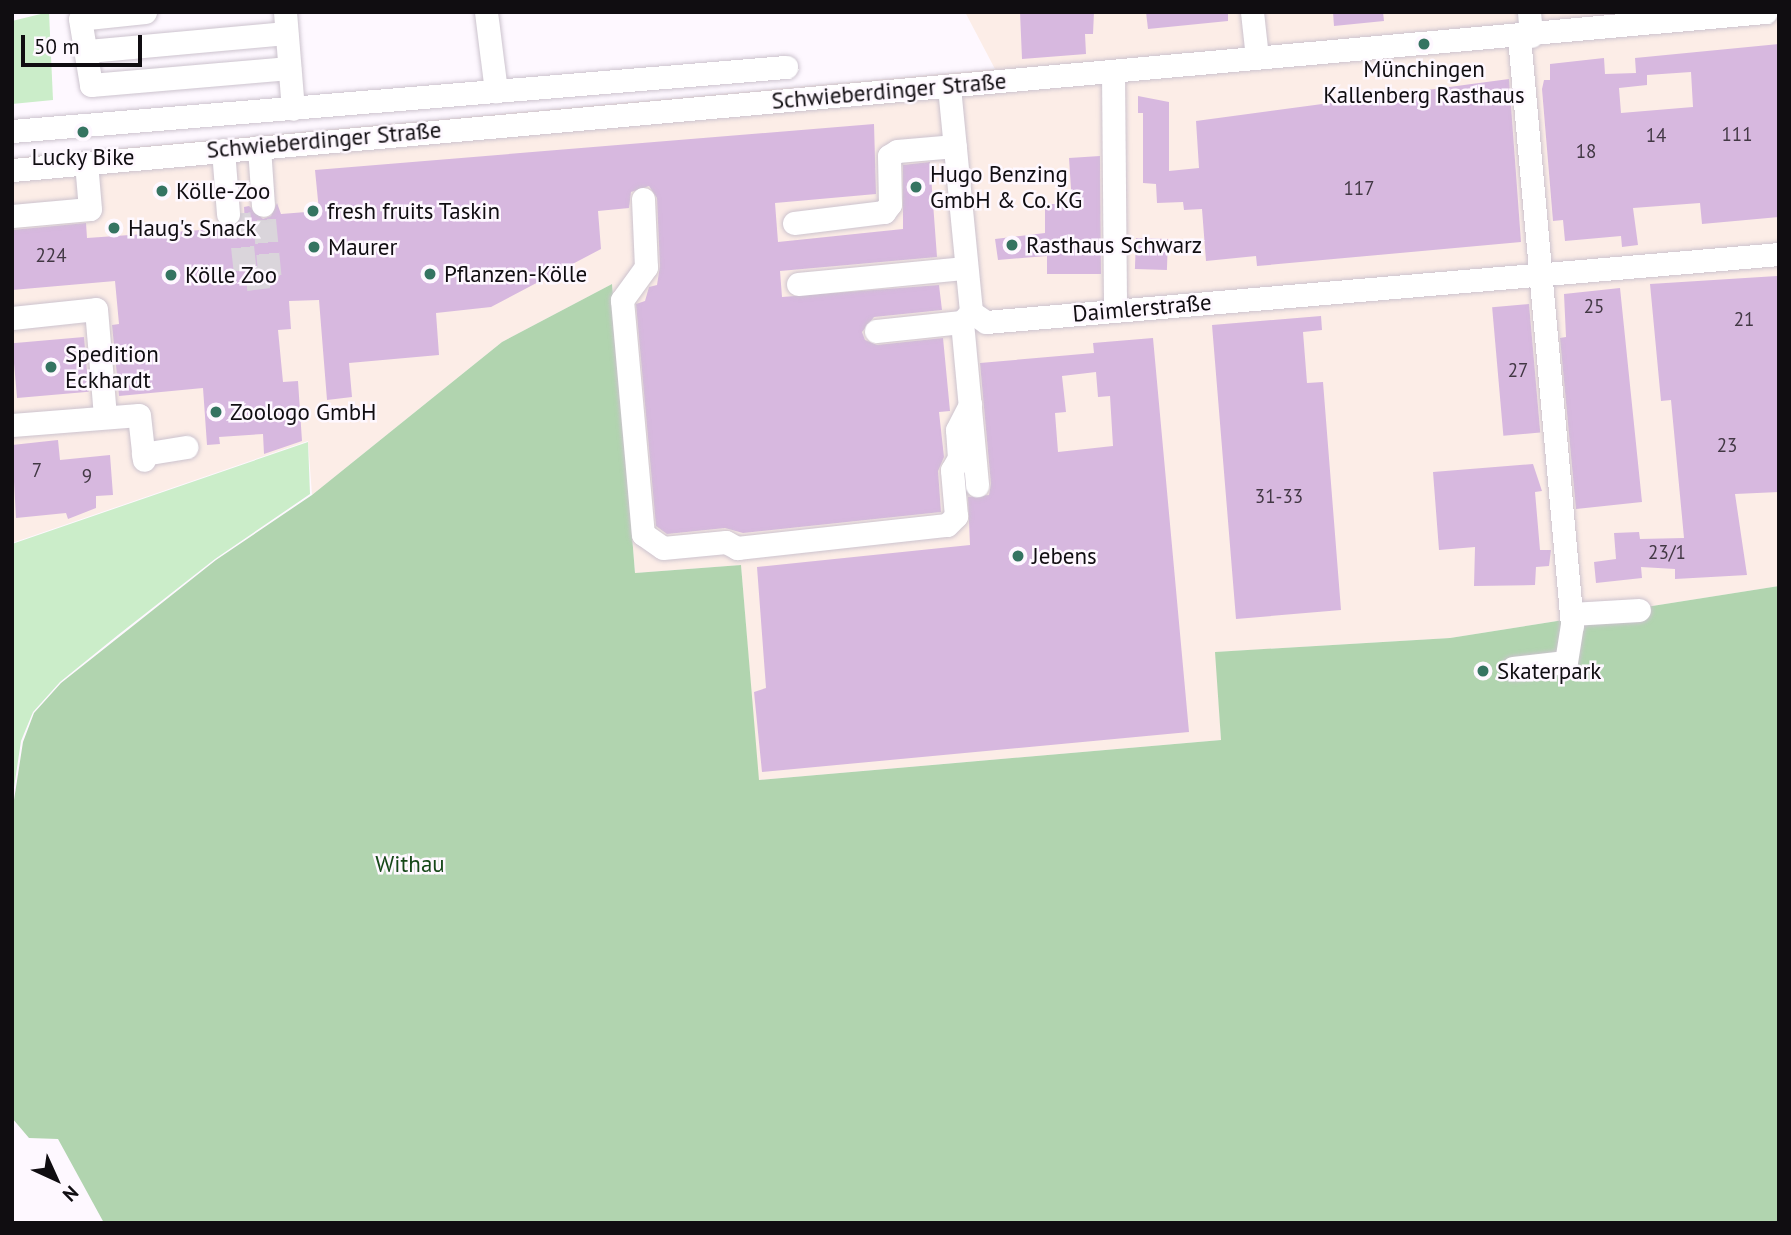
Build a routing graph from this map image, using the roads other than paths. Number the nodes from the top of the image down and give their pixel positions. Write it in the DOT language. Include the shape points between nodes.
graph roads {
  1 [pos="145,12"];
  2 [pos="486,12"];
  3 [pos="1252,12"];
  4 [pos="1529,12"];
  5 [pos="1766,12"];
  6 [pos="285,23"];
  7 [pos="1525,37"];
  8 [pos="88,51"];
  9 [pos="1257,57"];
  10 [pos="786,67"];
  11 [pos="289,68"];
  12 [pos="1113,72"];
  13 [pos="681,76"];
  14 [pos="949,88"];
  15 [pos="498,90"];
  16 [pos="683,108"];
  17 [pos="293,109"];
  18 [pos="153,120"];
  19 [pos="503,124"];
  20 [pos="12,131"];
  21 [pos="955,146"];
  22 [pos="259,147"];
  23 [pos="228,149"];
  24 [pos="155,156"];
  25 [pos="86,162"];
  26 [pos="12,170"];
  27 [pos="643,199"];
  28 [pos="263,205"];
  29 [pos="233,214"];
  30 [pos="12,216"];
  31 [pos="794,223"];
  32 [pos="1779,254"];
  33 [pos="965,268"];
  34 [pos="1541,272"];
  35 [pos="798,284"];
  36 [pos="1115,310"];
  37 [pos="966,317"];
  38 [pos="12,318"];
  39 [pos="876,331"];
  40 [pos="970,404"];
  41 [pos="104,417"];
  42 [pos="12,425"];
  43 [pos="186,447"];
  44 [pos="977,485"];
  45 [pos="1639,610"];
  46 [pos="1571,614"];
  47 [pos="1513,668"];
  1 -- 8 [label="street" via="80,19 83,51"];
  2 -- 15 [label="street"];
  3 -- 9 [label="street"];
  4 -- 7 [label="street"];
  5 -- 7 [label="street, Schwieberdinger Straße"];
  6 -- 8 [label="street"];
  6 -- 11 [label="street"];
  7 -- 9 [label="street, Schwieberdinger Straße"];
  7 -- 34 [label="street"];
  8 -- 11 [label="street" via="91,85"];
  9 -- 12 [label="street, Schwieberdinger Straße"];
  10 -- 13 [label="street"];
  11 -- 17 [label="street"];
  12 -- 14 [label="street, Schwieberdinger Straße"];
  12 -- 36 [label="street"];
  13 -- 15 [label="street"];
  13 -- 16 [label="street"];
  14 -- 16 [label="street, Schwieberdinger Straße"];
  14 -- 21 [label="street"];
  15 -- 17 [label="street"];
  15 -- 19 [label="street"];
  16 -- 19 [label="street, Schwieberdinger Straße"];
  17 -- 18 [label="street"];
  18 -- 20 [label="street" via="136,117"];
  18 -- 24 [label="street"];
  19 -- 22 [label="street, Schwieberdinger Straße"];
  21 -- 31 [label="street" via="897,151 889,156 890,204 884,212"];
  21 -- 33 [label="street"];
  22 -- 23 [label="street, Schwieberdinger Straße"];
  22 -- 28 [label="street"];
  23 -- 24 [label="street, Schwieberdinger Straße"];
  23 -- 29 [label="street"];
  24 -- 25 [label="street, Schwieberdinger Straße"];
  25 -- 26 [label="street, Schwieberdinger Straße"];
  25 -- 30 [label="street" via="90,209"];
  27 -- 40 [label="street" via="646,267 622,300 643,534 663,548 726,542 737,548 947,525 956,516 952,470 959,458 957,430"];
  32 -- 34 [label="street, Daimlerstraße"];
  33 -- 35 [label="street"];
  33 -- 37 [label="street"];
  34 -- 36 [label="street, Daimlerstraße"];
  34 -- 46 [label="street"];
  36 -- 37 [label="street, Daimlerstraße" via="986,322"];
  37 -- 39 [label="street"];
  37 -- 40 [label="street"];
  38 -- 41 [label="street" via="96,309"];
  40 -- 44 [label="street"];
  41 -- 42 [label="street"];
  41 -- 43 [label="street" via="139,415 144,457"];
  45 -- 46 [label="street"];
  46 -- 47 [label="street" via="1566,662"];
}
